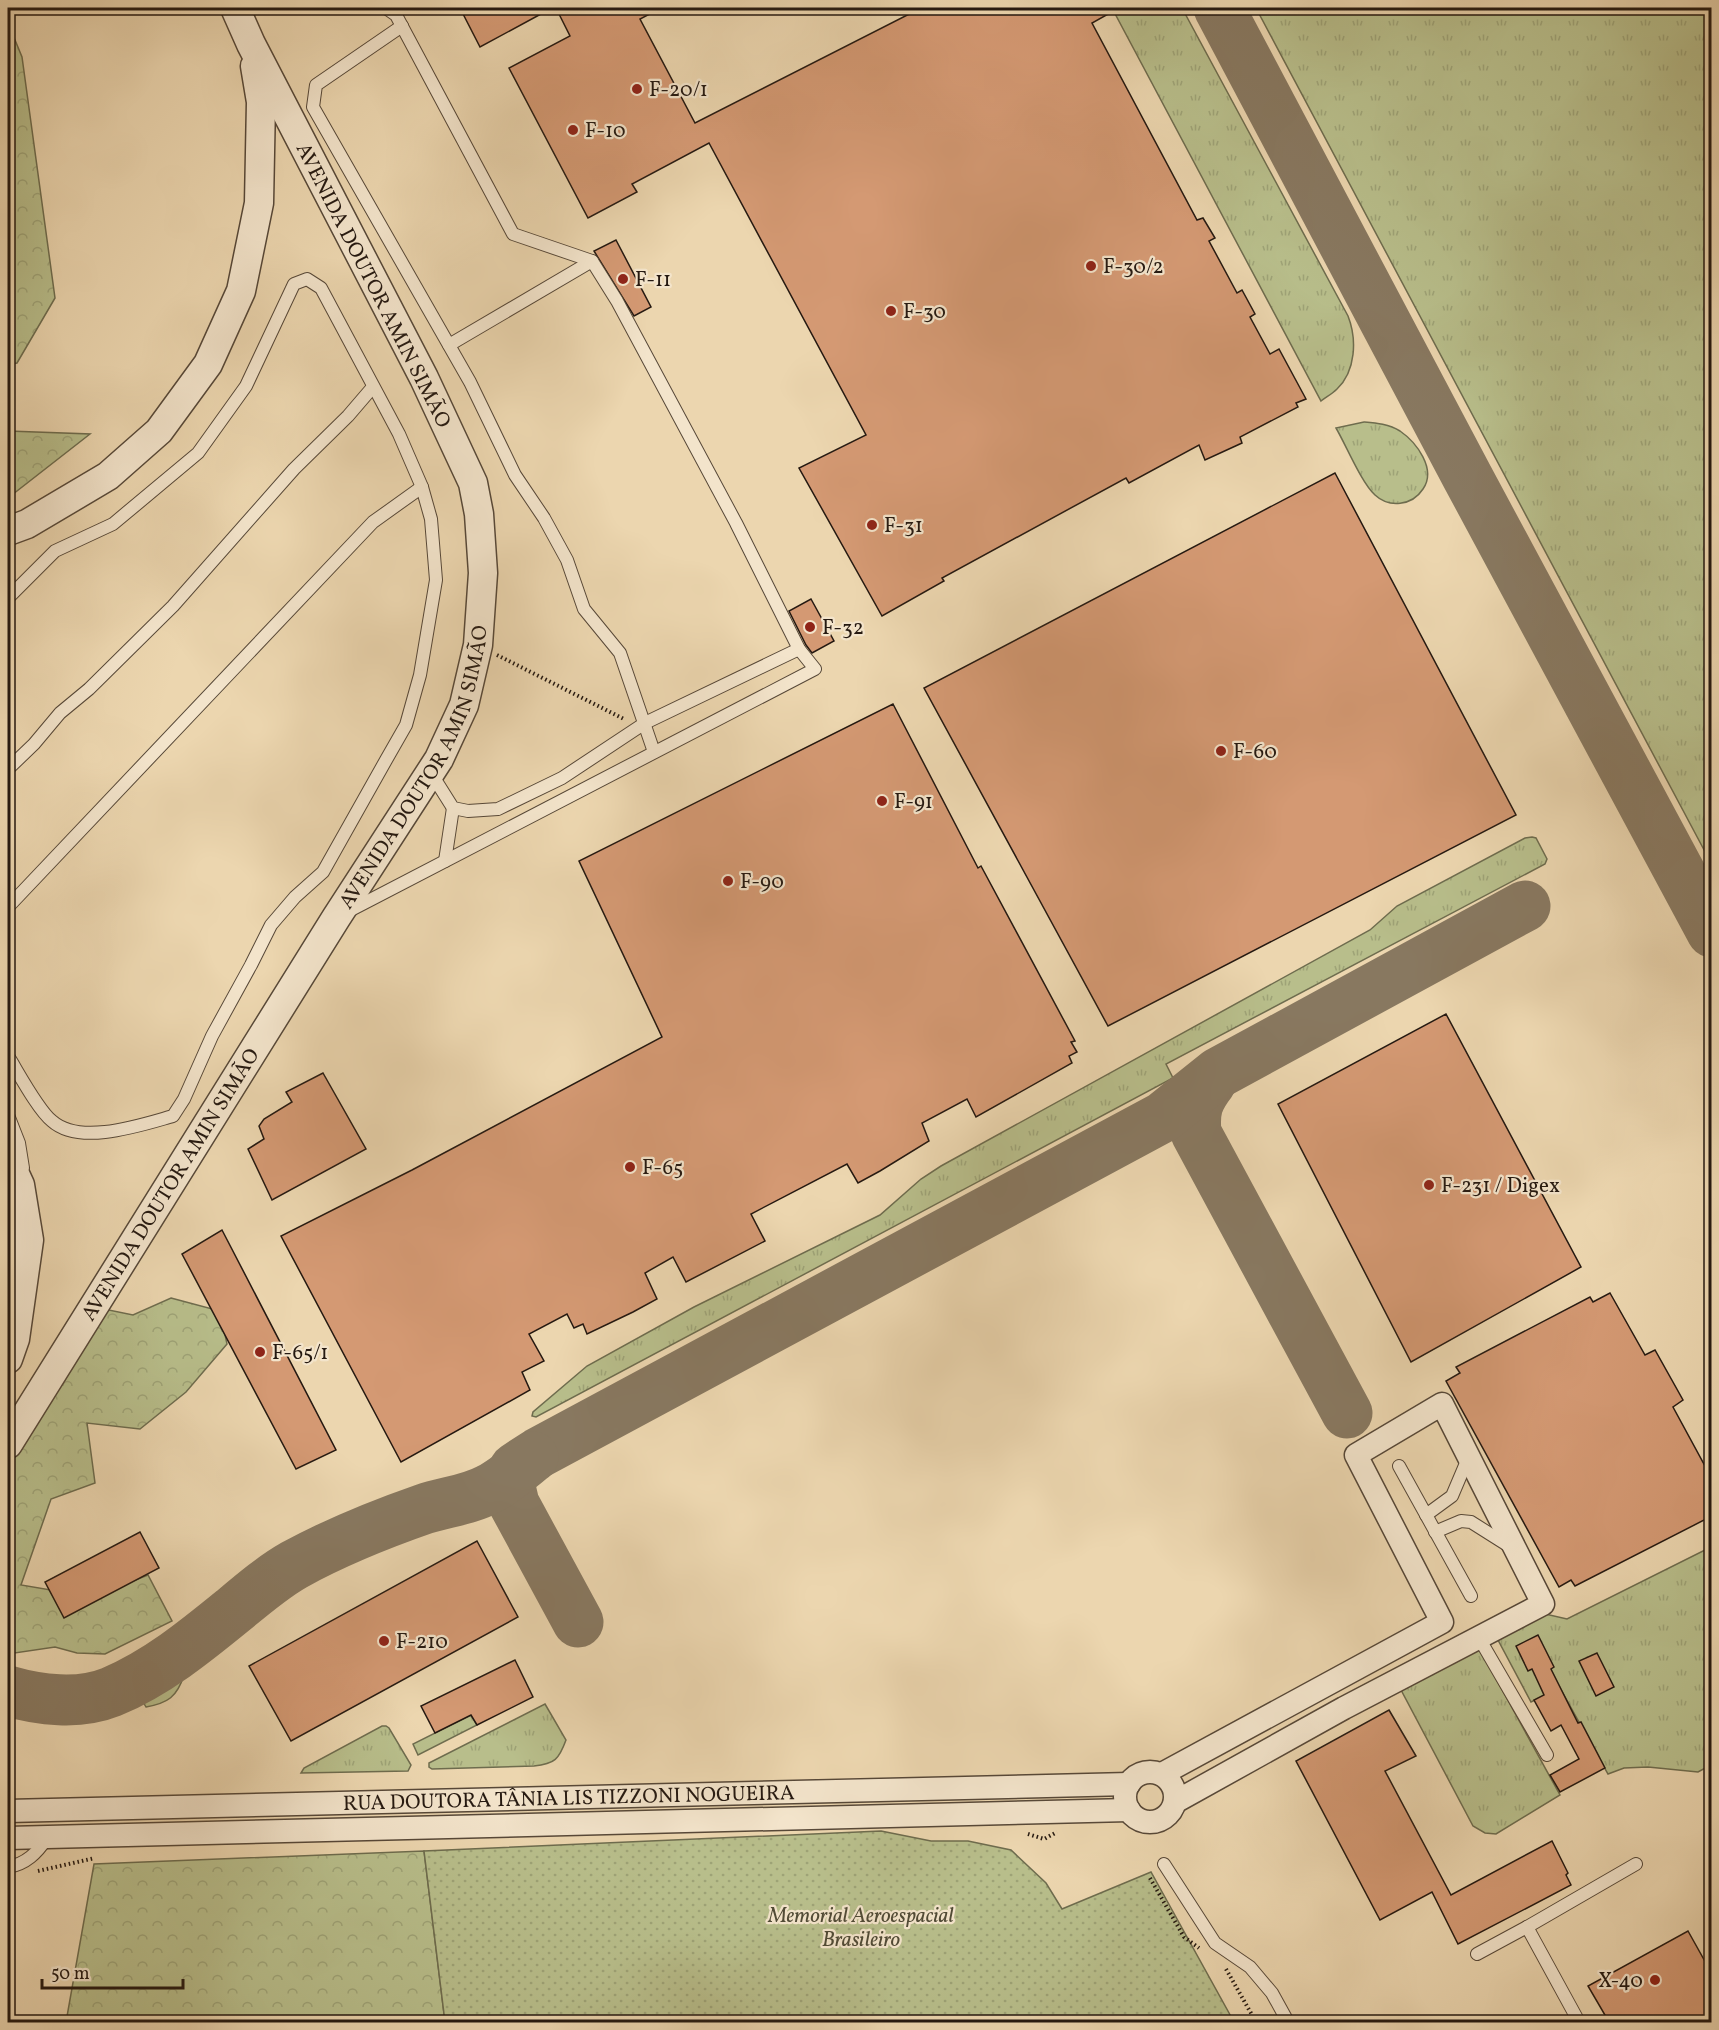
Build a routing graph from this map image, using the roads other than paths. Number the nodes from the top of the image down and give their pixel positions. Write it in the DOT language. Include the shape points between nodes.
graph roads {
  1 [pos="235,8"];
  2 [pos="386,8"];
  3 [pos="402,26"];
  4 [pos="251,44"];
  5 [pos="592,261"];
  6 [pos="448,345"];
  7 [pos="372,388"];
  8 [pos="422,487"];
  9 [pos="8,531"];
  10 [pos="8,598"];
  11 [pos="799,649"];
  12 [pos="643,725"];
  13 [pos="654,752"];
  14 [pos="8,769"];
  15 [pos="431,772"];
  16 [pos="453,808"];
  17 [pos="445,861"];
  18 [pos="8,907"];
  19 [pos="336,918"];
  20 [pos="8,1056"];
  21 [pos="8,1115"];
  22 [pos="8,1159"];
  23 [pos="21,1192"];
  24 [pos="8,1359"];
  25 [pos="8,1444"];
  26 [pos="1469,1456"];
  27 [pos="1399,1466"];
  28 [pos="1426,1515"];
  29 [pos="1436,1532"];
  30 [pos="1517,1551"];
  31 [pos="1471,1596"];
  32 [pos="1479,1638"];
  33 [pos="1547,1755"];
  34 [pos="1162,1774"];
  35 [pos="1129,1784"];
  36 [pos="1175,1802"];
  37 [pos="1129,1810"];
  38 [pos="8,1811"];
  39 [pos="8,1838"];
  40 [pos="46,1838"];
  41 [pos="1164,1864"];
  42 [pos="1636,1864"];
  43 [pos="8,1867"];
  44 [pos="1527,1927"];
  45 [pos="1477,1954"];
  46 [pos="1288,2022"];
  47 [pos="1579,2022"];
  1 -- 4 [label="street, AVENIDA DOUTOR AMIN SIMÃO"];
  2 -- 3 [label="lane"];
  3 -- 5 [label="lane" via="513,234"];
  3 -- 6 [label="lane" via="316,85 313,107"];
  4 -- 9 [label="street, AVENIDA DOUTOR AMIN SIMÃO" via="261,102 259,203 241,291 208,364 159,431 108,476 27,524"];
  4 -- 15 [label="street, AVENIDA DOUTOR AMIN SIMÃO" via="424,378 472,483 479,514 483,573 478,645 464,705"];
  5 -- 6 [label="lane"];
  5 -- 11 [label="lane" via="761,569"];
  6 -- 12 [label="lane" via="515,475 567,560 584,609 620,653"];
  7 -- 8 [label="lane" via="399,434"];
  7 -- 10 [label="lane" via="321,288 307,279 294,284 246,386 198,453 114,524 55,551"];
  7 -- 14 [label="lane" via="173,606 60,713"];
  8 -- 18 [label="lane" via="373,522"];
  8 -- 20 [label="lane" via="431,519 436,580 420,675 406,725 323,872 271,925 172,1116 97,1134 66,1129 51,1121"];
  11 -- 12 [label="lane"];
  11 -- 13 [label="lane" via="815,669"];
  12 -- 13 [label="lane"];
  12 -- 16 [label="lane" via="562,778 498,808"];
  13 -- 17 [label="lane"];
  15 -- 16 [label="lane"];
  15 -- 19 [label="street, AVENIDA DOUTOR AMIN SIMÃO"];
  16 -- 17 [label="lane"];
  17 -- 19 [label="lane"];
  19 -- 25 [label="street, AVENIDA DOUTOR AMIN SIMÃO"];
  21 -- 23 [label="lane" via="19,1143 25,1183"];
  22 -- 23 [label="street"];
  23 -- 24 [label="street" via="29,1240 15,1339"];
  26 -- 28 [label="lane" via="1452,1496"];
  26 -- 30 [label="street, RUA DOUTORA TÂNIA LIS TIZZONI NOGUEIRA"];
  26 -- 34 [label="street, RUA DOUTORA TÂNIA LIS TIZZONI NOGUEIRA" via="1442,1404 1356,1455 1442,1622"];
  27 -- 28 [label="lane"];
  28 -- 29 [label="lane"];
  29 -- 30 [label="lane" via="1461,1521 1471,1522"];
  29 -- 31 [label="lane"];
  30 -- 32 [label="street, RUA DOUTORA TÂNIA LIS TIZZONI NOGUEIRA" via="1543,1604"];
  32 -- 33 [label="lane"];
  32 -- 36 [label="street, RUA DOUTORA TÂNIA LIS TIZZONI NOGUEIRA"];
  34 -- 35 [label="street, RUA DOUTORA TÂNIA LIS TIZZONI NOGUEIRA" via="1140,1774"];
  34 -- 36 [label="street" via="1173,1786"];
  35 -- 37 [label="street" via="1125,1797"];
  35 -- 38 [label="street, RUA DOUTORA TÂNIA LIS TIZZONI NOGUEIRA"];
  36 -- 37 [label="street, RUA DOUTORA TÂNIA LIS TIZZONI NOGUEIRA" via="1168,1815 1155,1822 1141,1820"];
  37 -- 40 [label="street, RUA DOUTORA TÂNIA LIS TIZZONI NOGUEIRA"];
  39 -- 40 [label="street, RUA DOUTORA TÂNIA LIS TIZZONI NOGUEIRA"];
  40 -- 43 [label="lane" via="36,1854"];
  41 -- 46 [label="lane" via="1215,1943 1250,1967 1272,1993"];
  42 -- 44 [label="lane"];
  44 -- 45 [label="lane"];
  44 -- 47 [label="lane"];
}
